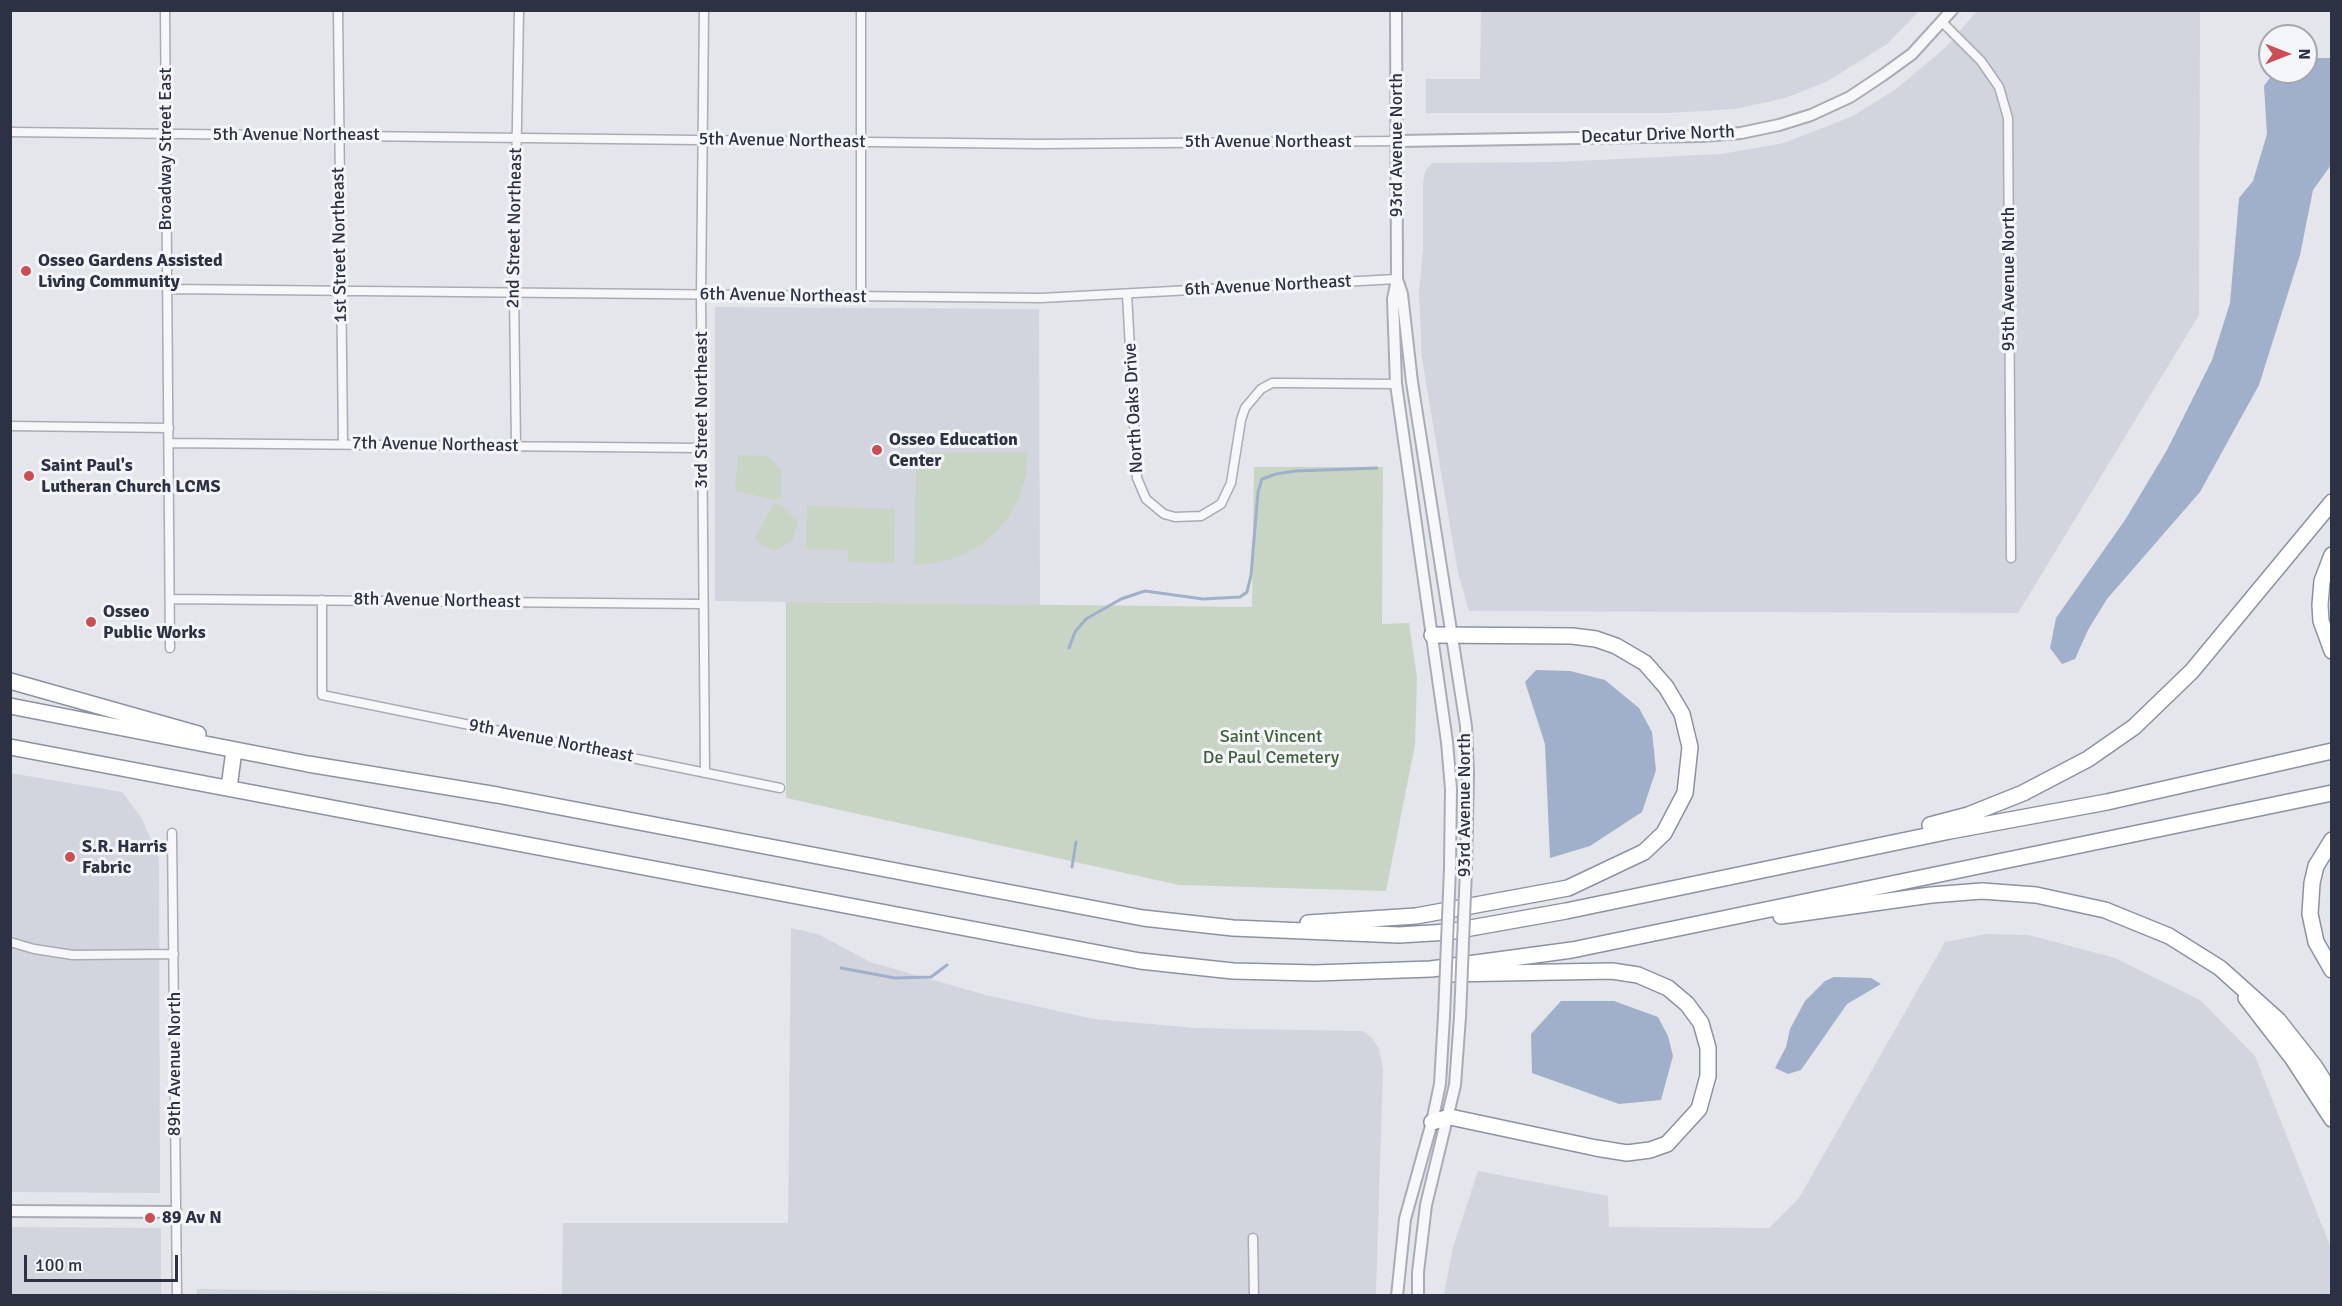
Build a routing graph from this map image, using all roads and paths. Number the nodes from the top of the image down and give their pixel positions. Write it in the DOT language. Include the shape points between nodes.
graph roads {
  1 [pos="165,10"];
  2 [pos="338,10"];
  3 [pos="519,10"];
  4 [pos="704,10"];
  5 [pos="861,10"];
  6 [pos="1396,10"];
  7 [pos="1952,10"];
  8 [pos="1942,22"];
  9 [pos="10,132"];
  10 [pos="166,134"];
  11 [pos="339,135"];
  12 [pos="517,137"];
  13 [pos="703,140"];
  14 [pos="1398,141"];
  15 [pos="861,142"];
  16 [pos="1397,279"];
  17 [pos="168,289"];
  18 [pos="341,290"];
  19 [pos="514,292"];
  20 [pos="1127,294"];
  21 [pos="701,295"];
  22 [pos="861,297"];
  23 [pos="1396,384"];
  24 [pos="10,426"];
  25 [pos="169,428"];
  26 [pos="169,443"];
  27 [pos="343,443"];
  28 [pos="516,446"];
  29 [pos="702,448"];
  30 [pos="2331,502"];
  31 [pos="2331,555"];
  32 [pos="2011,558"];
  33 [pos="170,599"];
  34 [pos="322,600"];
  35 [pos="703,604"];
  36 [pos="1432,635"];
  37 [pos="1452,635"];
  38 [pos="170,648"];
  39 [pos="2331,651"];
  40 [pos="10,681"];
  41 [pos="10,706"];
  42 [pos="10,747"];
  43 [pos="234,750"];
  44 [pos="2331,751"];
  45 [pos="308,764"];
  46 [pos="705,772"];
  47 [pos="229,788"];
  48 [pos="780,788"];
  49 [pos="2331,793"];
  50 [pos="172,833"];
  51 [pos="2331,840"];
  52 [pos="1763,869"];
  53 [pos="1694,925"];
  54 [pos="1233,928"];
  55 [pos="10,942"];
  56 [pos="174,954"];
  57 [pos="2331,970"];
  58 [pos="1402,971"];
  59 [pos="2232,978"];
  60 [pos="2331,1094"];
  61 [pos="1450,1117"];
  62 [pos="2331,1119"];
  63 [pos="1432,1122"];
  64 [pos="10,1211"];
  65 [pos="176,1212"];
  66 [pos="1253,1238"];
  67 [pos="177,1296"];
  68 [pos="1254,1296"];
  69 [pos="1397,1296"];
  70 [pos="1418,1296"];
  1 -- 10 [label="street, Broadway Street East"];
  2 -- 11 [label="street, 1st Street Northeast"];
  3 -- 12 [label="street, 2nd Street Northeast"];
  4 -- 13 [label="street, 3rd Street Northeast"];
  5 -- 15 [label="street"];
  6 -- 14 [label="street, 93rd Avenue North"];
  7 -- 8 [label="street, Decatur Drive North"];
  8 -- 14 [label="street, Decatur Drive North" via="1912,54 1850,97 1811,116 1779,125 1701,136"];
  8 -- 32 [label="street, 95th Avenue North" via="1981,61 2000,87 2008,118"];
  9 -- 10 [label="street, 5th Avenue Northeast"];
  10 -- 11 [label="street, 5th Avenue Northeast"];
  10 -- 17 [label="street, Broadway Street East"];
  11 -- 12 [label="street, 5th Avenue Northeast"];
  11 -- 18 [label="street, 1st Street Northeast"];
  12 -- 13 [label="street, 5th Avenue Northeast"];
  12 -- 19 [label="street, 2nd Street Northeast"];
  13 -- 15 [label="street, 5th Avenue Northeast"];
  13 -- 21 [label="street, 3rd Street Northeast"];
  14 -- 15 [label="street, 5th Avenue Northeast"];
  14 -- 16 [label="street, 93rd Avenue North"];
  15 -- 22 [label="street"];
  16 -- 20 [label="street, 6th Avenue Northeast"];
  16 -- 23 [label="street, 93rd Avenue North" via="1393,298"];
  16 -- 37 [label="street, 93rd Avenue North"];
  17 -- 18 [label="street, 6th Avenue Northeast"];
  17 -- 25 [label="street, Broadway Street East"];
  18 -- 19 [label="street, 6th Avenue Northeast"];
  18 -- 27 [label="street, 1st Street Northeast"];
  19 -- 21 [label="street, 6th Avenue Northeast"];
  19 -- 28 [label="street, 2nd Street Northeast"];
  20 -- 22 [label="street, 6th Avenue Northeast" via="1041,298"];
  20 -- 23 [label="street, North Oaks Drive" via="1137,478 1146,499 1164,514 1201,516 1221,504 1231,483 1245,408 1261,388 1272,383"];
  21 -- 22 [label="street, 6th Avenue Northeast"];
  21 -- 29 [label="street, 3rd Street Northeast"];
  23 -- 36 [label="street, 93rd Avenue North"];
  24 -- 25 [label="street"];
  25 -- 26 [label="street, Broadway Street East"];
  26 -- 27 [label="street, 7th Avenue Northeast"];
  26 -- 33 [label="street, Broadway Street East"];
  27 -- 28 [label="street, 7th Avenue Northeast"];
  28 -- 29 [label="street, 7th Avenue Northeast"];
  29 -- 35 [label="street, 3rd Street Northeast"];
  30 -- 52 [label="highway" via="2173,692 2134,727 2088,759 2023,793 1968,815"];
  31 -- 39 [label="highway" via="2322,580 2320,605"];
  33 -- 34 [label="street, 8th Avenue Northeast"];
  33 -- 38 [label="street, Broadway Street East"];
  34 -- 35 [label="street, 8th Avenue Northeast"];
  34 -- 46 [label="street, 9th Avenue Northeast" via="322,695"];
  35 -- 46 [label="street, 3rd Street Northeast"];
  36 -- 37 [label="highway"];
  36 -- 63 [label="street, 93rd Avenue North, bridge" via="1451,789 1442,1067"];
  37 -- 54 [label="highway" via="1596,639 1645,663 1682,714 1690,747 1685,793 1664,833 1644,852 1568,888 1416,916"];
  37 -- 61 [label="street, 93rd Avenue North, bridge" via="1466,726 1468,774 1460,1017"];
  40 -- 45 [label="highway"];
  41 -- 43 [label="highway"];
  42 -- 47 [label="highway"];
  43 -- 45 [label="highway"];
  43 -- 47 [label="highway"];
  44 -- 52 [label="highway" via="2107,802"];
  45 -- 54 [label="highway" via="508,797 1143,918"];
  46 -- 48 [label="street, 9th Avenue Northeast"];
  47 -- 58 [label="highway" via="1140,961 1243,971"];
  49 -- 53 [label="highway"];
  50 -- 56 [label="street, 89th Avenue North"];
  51 -- 57 [label="highway" via="2316,866 2310,914 2316,942"];
  52 -- 54 [label="highway" via="1448,932 1399,935"];
  53 -- 58 [label="highway" via="1572,950"];
  53 -- 59 [label="highway" via="1940,894 2011,892 2063,899 2128,918 2188,946"];
  55 -- 56 [label="street" via="73,955"];
  56 -- 65 [label="street, 89th Avenue North"];
  58 -- 61 [label="highway" via="1465,976 1601,971 1638,975 1668,988 1701,1023 1708,1048 1708,1076 1699,1109 1667,1144 1627,1153"];
  59 -- 60 [label="highway" via="2284,1028"];
  59 -- 62 [label="highway" via="2307,1079"];
  61 -- 63 [label="highway"];
  61 -- 70 [label="street, 93rd Avenue North" via="1426,1205"];
  63 -- 69 [label="street, 93rd Avenue North" via="1405,1219"];
  64 -- 65 [label="street"];
  65 -- 67 [label="street, 89th Avenue North"];
  66 -- 68 [label="street"];
}
